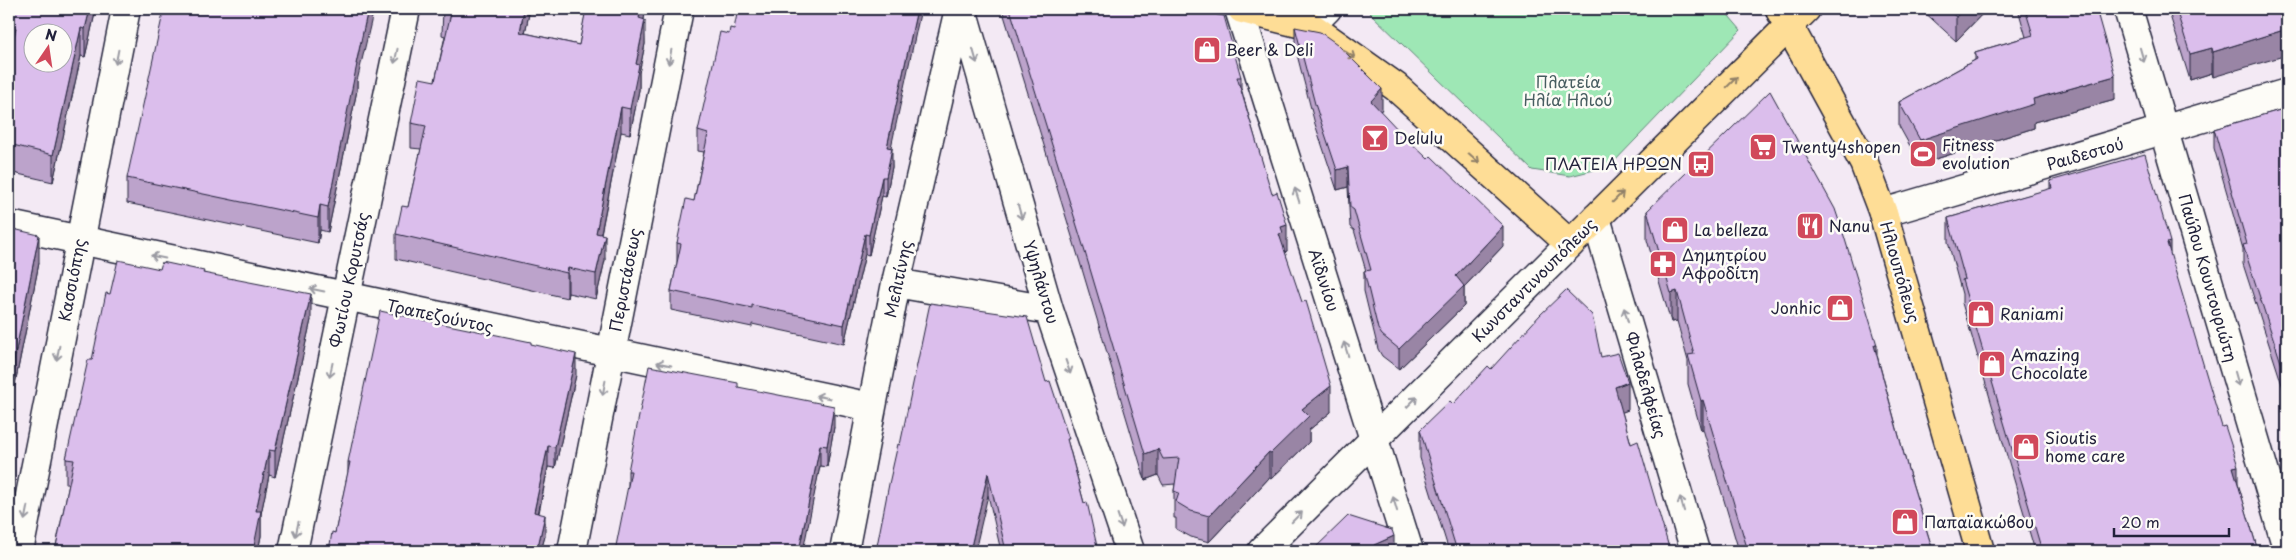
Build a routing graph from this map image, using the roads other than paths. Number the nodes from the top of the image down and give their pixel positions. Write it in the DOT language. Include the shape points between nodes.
graph roads {
  1 [pos="126,9"];
  2 [pos="406,9"];
  3 [pos="679,9"];
  4 [pos="960,9"];
  5 [pos="1240,9"];
  6 [pos="2128,9"];
  7 [pos="1791,14"];
  8 [pos="1318,17"];
  9 [pos="2287,93"];
  10 [pos="2164,131"];
  11 [pos="1883,213"];
  12 [pos="1596,218"];
  13 [pos="9,225"];
  14 [pos="80,240"];
  15 [pos="1570,244"];
  16 [pos="896,283"];
  17 [pos="346,296"];
  18 [pos="1049,310"];
  19 [pos="611,352"];
  20 [pos="871,407"];
  21 [pos="1375,439"];
  22 [pos="2287,548"];
  23 [pos="18,551"];
  24 [pos="293,551"];
  25 [pos="572,551"];
  26 [pos="844,551"];
  27 [pos="1130,551"];
  28 [pos="1262,551"];
  29 [pos="1409,551"];
  30 [pos="1695,551"];
  31 [pos="1980,551"];
  1 -- 14 [label="street, Κασσιόπης, one-way"];
  2 -- 17 [label="street, Φωτίου Κορυτσάς, one-way"];
  3 -- 19 [label="street, Περιστάσεως, one-way"];
  4 -- 16 [label="street, Μελιτίνης"];
  4 -- 18 [label="street, Υψηλάντου, one-way"];
  5 -- 8 [label="main road"];
  21 -- 5 [label="street, Αϊδινίου, one-way"];
  6 -- 10 [label="street, Παύλου Κουντουριώτη, one-way"];
  7 -- 11 [label="main road, Ηλιουπόλεως" via="1864,163"];
  12 -- 7 [label="main road, Κωνσταντινουπόλεως, one-way"];
  8 -- 15 [label="main road, one-way"];
  9 -- 10 [label="street, Ραιδεστού"];
  10 -- 11 [label="street, Ραιδεστού"];
  10 -- 22 [label="street, Παύλου Κουντουριώτη, one-way"];
  11 -- 31 [label="main road, Ηλιουπόλεως"];
  12 -- 15 [label="main road, Κωνσταντινουπόλεως"];
  30 -- 12 [label="street, Φιλαδελφείας, one-way"];
  13 -- 14 [label="street, Τραπεζούντος"];
  17 -- 14 [label="street, Τραπεζούντος, one-way"];
  14 -- 23 [label="street, Κασσιόπης, one-way"];
  21 -- 15 [label="street, Κωνσταντινουπόλεως, one-way"];
  16 -- 18 [label="street"];
  16 -- 20 [label="street, Μελιτίνης"];
  17 -- 19 [label="street, Τραπεζούντος"];
  17 -- 24 [label="street, Φωτίου Κορυτσάς, one-way"];
  18 -- 27 [label="street, Υψηλάντου, one-way"];
  20 -- 19 [label="street, Τραπεζούντος, one-way"];
  19 -- 25 [label="street, Περιστάσεως, one-way"];
  20 -- 26 [label="street, Μελιτίνης"];
  28 -- 21 [label="street, Κωνσταντινουπόλεως, one-way"];
  29 -- 21 [label="street, Αϊδινίου, one-way"];
}
